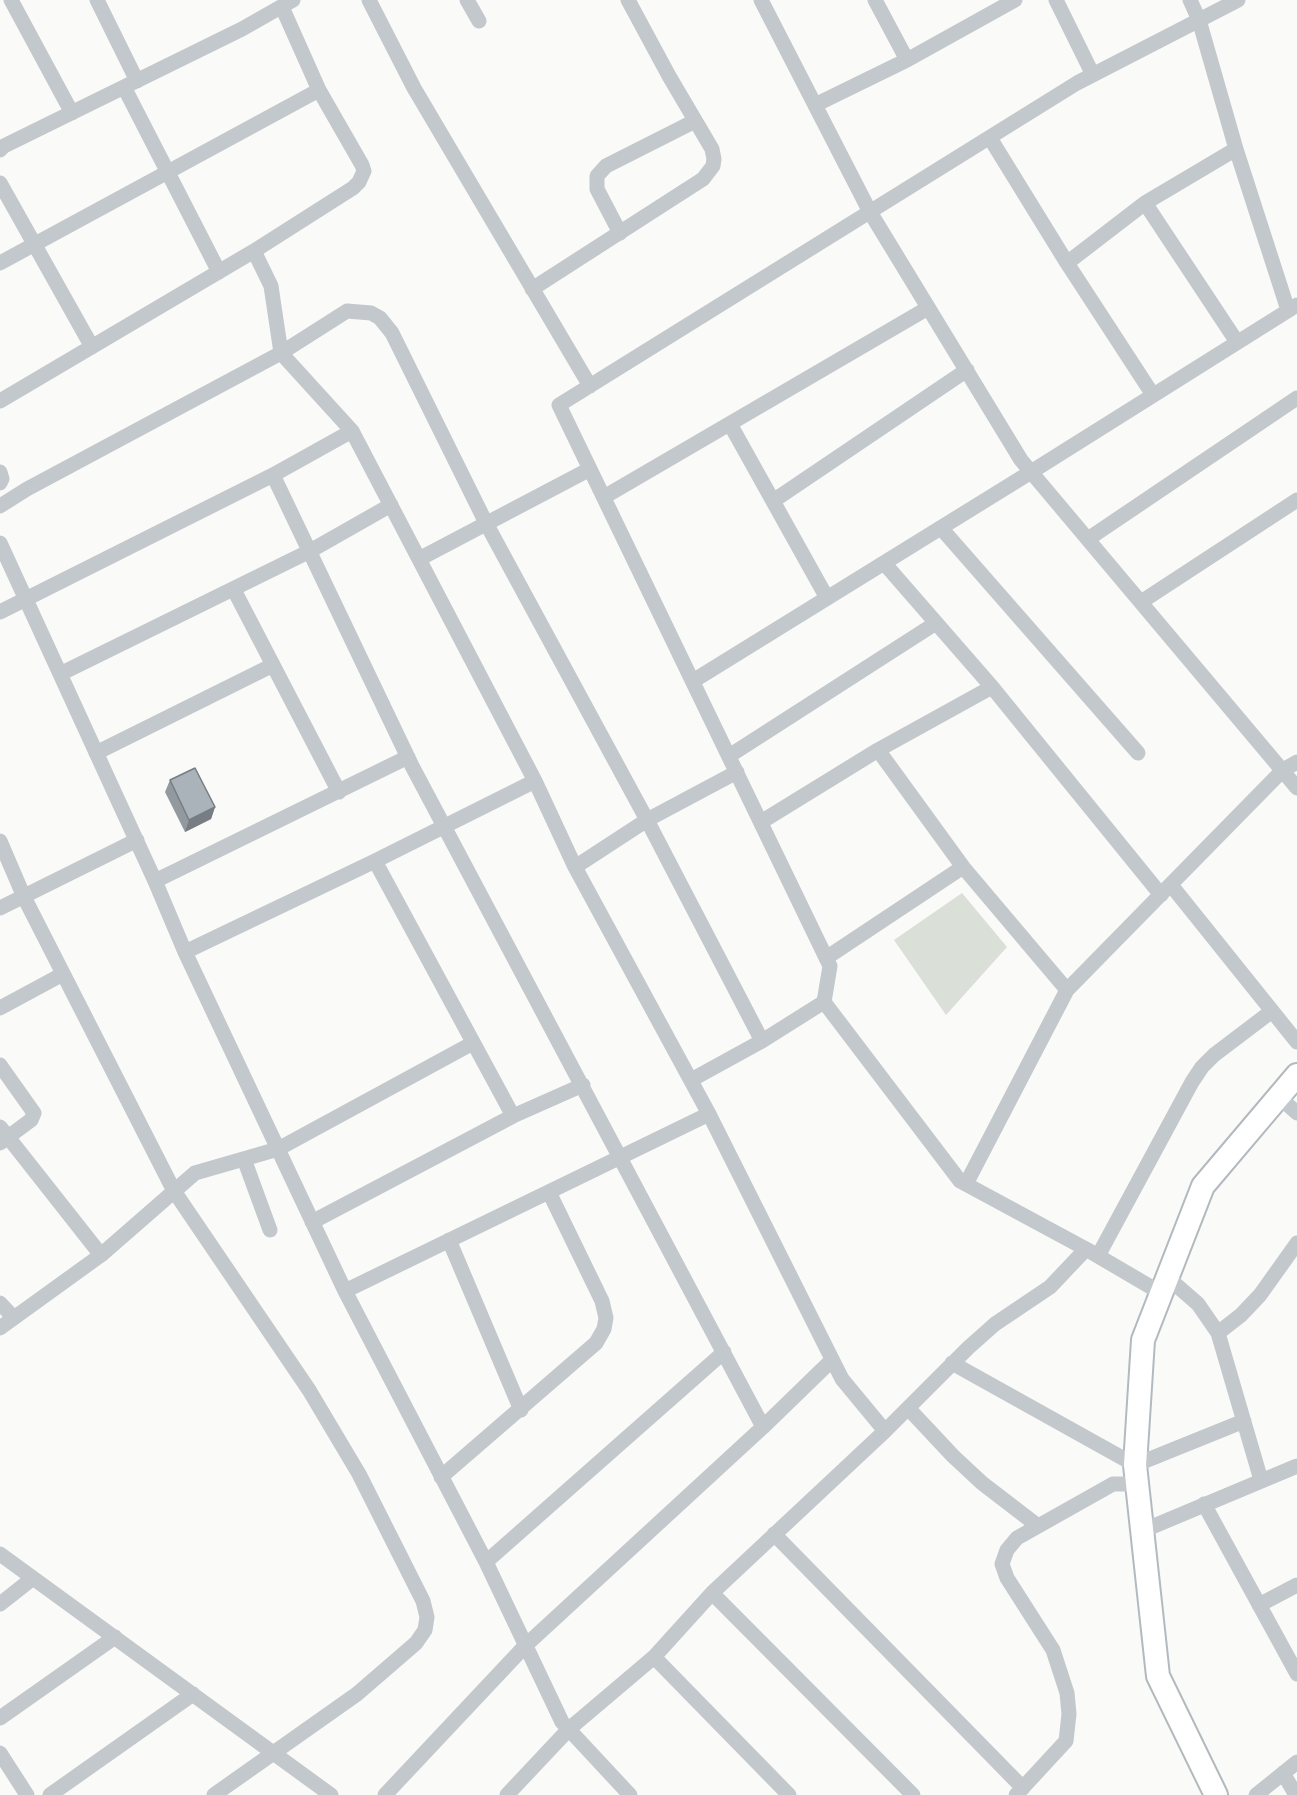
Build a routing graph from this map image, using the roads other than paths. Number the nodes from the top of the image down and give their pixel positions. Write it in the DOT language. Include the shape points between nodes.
graph roads {
  1 [pos="11,0"];
  2 [pos="97,0"];
  3 [pos="369,0"];
  4 [pos="467,0"];
  5 [pos="628,0"];
  6 [pos="761,0"];
  7 [pos="875,0"];
  8 [pos="1015,0"];
  9 [pos="1056,0"];
  10 [pos="1190,0"];
  11 [pos="1238,0"];
  12 [pos="287,3"];
  13 [pos="1199,20"];
  14 [pos="479,21"];
  15 [pos="907,60"];
  16 [pos="1094,75"];
  17 [pos="130,84"];
  18 [pos="319,90"];
  19 [pos="815,105"];
  20 [pos="72,113"];
  21 [pos="695,121"];
  22 [pos="990,138"];
  23 [pos="1236,149"];
  24 [pos="0,150"];
  25 [pos="166,172"];
  26 [pos="0,183"];
  27 [pos="1145,203"];
  28 [pos="870,212"];
  29 [pos="620,233"];
  30 [pos="34,244"];
  31 [pos="254,251"];
  32 [pos="0,263"];
  33 [pos="1067,263"];
  34 [pos="219,272"];
  35 [pos="532,289"];
  36 [pos="928,308"];
  37 [pos="1293,308"];
  38 [pos="1237,342"];
  39 [pos="92,347"];
  40 [pos="281,353"];
  41 [pos="967,370"];
  42 [pos="590,386"];
  43 [pos="1153,396"];
  44 [pos="1297,398"];
  45 [pos="0,401"];
  46 [pos="730,424"];
  47 [pos="352,431"];
  48 [pos="590,469"];
  49 [pos="1031,472"];
  50 [pos="273,475"];
  51 [pos="604,498"];
  52 [pos="1297,500"];
  53 [pos="773,501"];
  54 [pos="391,505"];
  55 [pos="0,506"];
  56 [pos="486,523"];
  57 [pos="941,528"];
  58 [pos="1088,539"];
  59 [pos="0,543"];
  60 [pos="310,551"];
  61 [pos="419,559"];
  62 [pos="884,563"];
  63 [pos="234,590"];
  64 [pos="827,598"];
  65 [pos="25,600"];
  66 [pos="1141,602"];
  67 [pos="0,612"];
  68 [pos="936,623"];
  69 [pos="273,665"];
  70 [pos="60,674"];
  71 [pos="693,681"];
  72 [pos="992,687"];
  73 [pos="878,750"];
  74 [pos="96,753"];
  75 [pos="1138,753"];
  76 [pos="729,756"];
  77 [pos="408,757"];
  78 [pos="1297,762"];
  79 [pos="1283,770"];
  80 [pos="737,772"];
  81 [pos="535,781"];
  82 [pos="1297,788"];
  83 [pos="339,792"];
  84 [pos="647,820"];
  85 [pos="761,822"];
  86 [pos="445,827"];
  87 [pos="137,840"];
  88 [pos="0,841"];
  89 [pos="375,861"];
  90 [pos="575,867"];
  91 [pos="963,867"];
  92 [pos="155,881"];
  93 [pos="1166,890"];
  94 [pos="24,897"];
  95 [pos="0,908"];
  96 [pos="185,952"];
  97 [pos="826,958"];
  98 [pos="63,974"];
  99 [pos="1067,990"];
  100 [pos="824,1002"];
  101 [pos="0,1008"];
  102 [pos="1272,1011"];
  103 [pos="762,1041"];
  104 [pos="1297,1042"];
  105 [pos="473,1043"];
  106 [pos="0,1065"];
  107 [pos="1297,1075"];
  108 [pos="691,1080"];
  109 [pos="583,1085"];
  110 [pos="1279,1096"];
  111 [pos="1297,1113"];
  112 [pos="709,1114"];
  113 [pos="513,1116"];
  114 [pos="2,1136"];
  115 [pos="278,1149"];
  116 [pos="244,1158"];
  117 [pos="622,1158"];
  118 [pos="966,1184"];
  119 [pos="174,1191"];
  120 [pos="549,1192"];
  121 [pos="312,1222"];
  122 [pos="270,1230"];
  123 [pos="449,1240"];
  124 [pos="1297,1243"];
  125 [pos="1092,1253"];
  126 [pos="101,1256"];
  127 [pos="1164,1285"];
  128 [pos="345,1291"];
  129 [pos="0,1303"];
  130 [pos="14,1318"];
  131 [pos="0,1328"];
  132 [pos="1218,1333"];
  133 [pos="724,1352"];
  134 [pos="832,1360"];
  135 [pos="952,1363"];
  136 [pos="908,1408"];
  137 [pos="521,1410"];
  138 [pos="1244,1420"];
  139 [pos="763,1427"];
  140 [pos="885,1431"];
  141 [pos="1297,1466"];
  142 [pos="1136,1474"];
  143 [pos="441,1477"];
  144 [pos="1261,1480"];
  145 [pos="1204,1504"];
  146 [pos="1038,1526"];
  147 [pos="1142,1531"];
  148 [pos="774,1534"];
  149 [pos="0,1554"];
  150 [pos="486,1562"];
  151 [pos="33,1578"];
  152 [pos="1297,1585"];
  153 [pos="712,1594"];
  154 [pos="0,1604"];
  155 [pos="1259,1605"];
  156 [pos="115,1637"];
  157 [pos="525,1646"];
  158 [pos="654,1657"];
  159 [pos="1297,1674"];
  160 [pos="193,1694"];
  161 [pos="0,1718"];
  162 [pos="569,1729"];
  163 [pos="0,1753"];
  164 [pos="274,1753"];
  165 [pos="1297,1762"];
  166 [pos="1283,1773"];
  167 [pos="1019,1791"];
  168 [pos="27,1795"];
  169 [pos="50,1795"];
  170 [pos="214,1795"];
  171 [pos="331,1795"];
  172 [pos="385,1795"];
  173 [pos="507,1795"];
  174 [pos="630,1795"];
  175 [pos="789,1795"];
  176 [pos="913,1795"];
  177 [pos="1216,1795"];
  178 [pos="1256,1795"];
  179 [pos="1296,1795"];
  1 -- 20 [label="street"];
  2 -- 17 [label="street"];
  3 -- 35 [label="street" via="414,88"];
  4 -- 14 [label="street"];
  5 -- 21 [label="street"];
  6 -- 19 [label="street"];
  7 -- 15 [label="street"];
  8 -- 15 [label="street"];
  9 -- 16 [label="street"];
  10 -- 13 [label="street"];
  11 -- 13 [label="street"];
  12 -- 17 [label="street"];
  12 -- 18 [label="street"];
  13 -- 16 [label="street"];
  13 -- 23 [label="street"];
  15 -- 19 [label="street"];
  16 -- 22 [label="street"];
  17 -- 20 [label="street"];
  17 -- 25 [label="street"];
  18 -- 25 [label="street"];
  18 -- 31 [label="street" via="363,165 362,177 353,188"];
  19 -- 28 [label="street"];
  20 -- 24 [label="street"];
  21 -- 29 [label="street" via="712,149 714,159 709,173"];
  21 -- 29 [label="street" via="606,166 597,176 597,189"];
  22 -- 28 [label="street"];
  22 -- 33 [label="street"];
  23 -- 27 [label="street"];
  23 -- 37 [label="street"];
  25 -- 30 [label="street"];
  25 -- 34 [label="street"];
  26 -- 30 [label="street"];
  27 -- 33 [label="street"];
  27 -- 38 [label="street"];
  28 -- 36 [label="street"];
  28 -- 42 [label="street"];
  29 -- 35 [label="street"];
  30 -- 32 [label="street"];
  30 -- 39 [label="street"];
  31 -- 34 [label="street"];
  31 -- 40 [label="street" via="271,286"];
  33 -- 43 [label="street"];
  34 -- 39 [label="street"];
  35 -- 42 [label="street"];
  36 -- 41 [label="street"];
  36 -- 46 [label="street"];
  37 -- 38 [label="street"];
  38 -- 43 [label="street"];
  39 -- 45 [label="street"];
  40 -- 47 [label="street"];
  40 -- 55 [label="street"];
  40 -- 56 [label="street" via="347,311 371,313 380,318 392,333"];
  41 -- 49 [label="street"];
  41 -- 53 [label="street"];
  42 -- 48 [label="street" via="559,405"];
  43 -- 49 [label="street"];
  44 -- 58 [label="street"];
  46 -- 51 [label="street"];
  46 -- 53 [label="street"];
  47 -- 50 [label="street"];
  47 -- 54 [label="street"];
  48 -- 51 [label="street"];
  48 -- 56 [label="street"];
  49 -- 57 [label="street"];
  49 -- 58 [label="street"];
  50 -- 60 [label="street"];
  50 -- 65 [label="street"];
  51 -- 71 [label="street"];
  52 -- 66 [label="street"];
  53 -- 64 [label="street"];
  54 -- 60 [label="street"];
  54 -- 61 [label="street"];
  56 -- 61 [label="street"];
  56 -- 84 [label="street"];
  57 -- 62 [label="street"];
  57 -- 75 [label="street"];
  58 -- 66 [label="street"];
  59 -- 65 [label="street"];
  60 -- 63 [label="street"];
  60 -- 77 [label="street"];
  61 -- 81 [label="street"];
  62 -- 64 [label="street"];
  62 -- 68 [label="street"];
  63 -- 69 [label="street"];
  63 -- 70 [label="street"];
  64 -- 71 [label="street"];
  65 -- 67 [label="street"];
  65 -- 70 [label="street"];
  66 -- 79 [label="street"];
  68 -- 72 [label="street"];
  68 -- 76 [label="street"];
  69 -- 74 [label="street"];
  69 -- 83 [label="street"];
  70 -- 74 [label="street"];
  71 -- 76 [label="street"];
  72 -- 73 [label="street"];
  72 -- 93 [label="street"];
  73 -- 85 [label="street"];
  73 -- 91 [label="street"];
  74 -- 87 [label="street"];
  76 -- 80 [label="street"];
  77 -- 83 [label="street"];
  77 -- 86 [label="street"];
  78 -- 79 [label="street"];
  79 -- 82 [label="street"];
  79 -- 93 [label="street"];
  80 -- 84 [label="street"];
  80 -- 85 [label="street"];
  81 -- 86 [label="street"];
  81 -- 90 [label="street"];
  83 -- 92 [label="street"];
  84 -- 90 [label="street"];
  84 -- 103 [label="street"];
  85 -- 97 [label="street"];
  86 -- 89 [label="street"];
  86 -- 109 [label="street"];
  87 -- 92 [label="street"];
  87 -- 94 [label="street"];
  88 -- 94 [label="street"];
  89 -- 96 [label="street"];
  89 -- 105 [label="street"];
  90 -- 108 [label="street"];
  91 -- 97 [label="street"];
  91 -- 99 [label="street"];
  92 -- 96 [label="street"];
  93 -- 99 [label="street"];
  93 -- 102 [label="street"];
  94 -- 95 [label="street"];
  94 -- 98 [label="street"];
  96 -- 115 [label="street"];
  97 -- 100 [label="street" via="830,966"];
  98 -- 101 [label="street"];
  98 -- 119 [label="street"];
  99 -- 118 [label="street"];
  100 -- 103 [label="street"];
  100 -- 118 [label="street"];
  102 -- 104 [label="street"];
  102 -- 125 [label="street" via="1202,1067"];
  103 -- 108 [label="street"];
  105 -- 113 [label="street"];
  105 -- 115 [label="street"];
  106 -- 114 [label="street" via="33,1113 30,1120"];
  107 -- 110 [label="main road"];
  108 -- 112 [label="street"];
  109 -- 113 [label="street"];
  109 -- 117 [label="street"];
  110 -- 111 [label="street"];
  110 -- 127 [label="main road" via="1203,1186"];
  112 -- 117 [label="street"];
  112 -- 134 [label="street"];
  113 -- 121 [label="street"];
  114 -- 126 [label="street"];
  115 -- 116 [label="street"];
  115 -- 121 [label="street"];
  116 -- 119 [label="street" via="195,1173"];
  116 -- 122 [label="street"];
  117 -- 120 [label="street"];
  117 -- 133 [label="street"];
  118 -- 125 [label="street"];
  119 -- 126 [label="street"];
  119 -- 164 [label="street" via="309,1390 348,1455 423,1601 427,1617 425,1630 416,1643 357,1694"];
  120 -- 123 [label="street"];
  120 -- 137 [label="street" via="602,1301 606,1318 596,1343"];
  121 -- 128 [label="street"];
  123 -- 128 [label="street"];
  123 -- 137 [label="street"];
  124 -- 132 [label="street" via="1260,1295"];
  125 -- 127 [label="street"];
  125 -- 135 [label="street" via="995,1324"];
  126 -- 130 [label="street"];
  127 -- 132 [label="street" via="1198,1304"];
  127 -- 142 [label="main road" via="1143,1340"];
  128 -- 143 [label="street"];
  129 -- 130 [label="street"];
  130 -- 131 [label="street"];
  132 -- 138 [label="street"];
  133 -- 139 [label="street"];
  133 -- 150 [label="street"];
  134 -- 139 [label="street"];
  134 -- 140 [label="street" via="842,1379"];
  135 -- 136 [label="street"];
  135 -- 142 [label="street"];
  136 -- 140 [label="street"];
  136 -- 146 [label="street" via="952,1456"];
  137 -- 143 [label="street"];
  138 -- 142 [label="street"];
  138 -- 144 [label="street"];
  139 -- 157 [label="street"];
  140 -- 148 [label="street"];
  141 -- 144 [label="street"];
  142 -- 146 [label="street"];
  142 -- 147 [label="main road"];
  143 -- 150 [label="street"];
  144 -- 145 [label="street"];
  145 -- 147 [label="street"];
  145 -- 155 [label="street"];
  146 -- 167 [label="street" via="1017,1538 1002,1564 1006,1578 1053,1650 1067,1692 1069,1714 1066,1741"];
  147 -- 177 [label="main road" via="1158,1676"];
  148 -- 153 [label="street"];
  148 -- 167 [label="street"];
  149 -- 151 [label="street"];
  150 -- 157 [label="street"];
  151 -- 154 [label="street"];
  151 -- 156 [label="street"];
  152 -- 155 [label="street"];
  153 -- 158 [label="street"];
  153 -- 176 [label="street"];
  155 -- 159 [label="street"];
  156 -- 160 [label="street"];
  156 -- 161 [label="street"];
  157 -- 162 [label="street"];
  157 -- 172 [label="street"];
  158 -- 162 [label="street"];
  158 -- 175 [label="street"];
  160 -- 164 [label="street"];
  160 -- 169 [label="street"];
  162 -- 173 [label="street"];
  162 -- 174 [label="street"];
  163 -- 168 [label="street"];
  164 -- 170 [label="street"];
  164 -- 171 [label="street"];
  165 -- 166 [label="street"];
  166 -- 178 [label="street"];
  166 -- 179 [label="street"];
}
